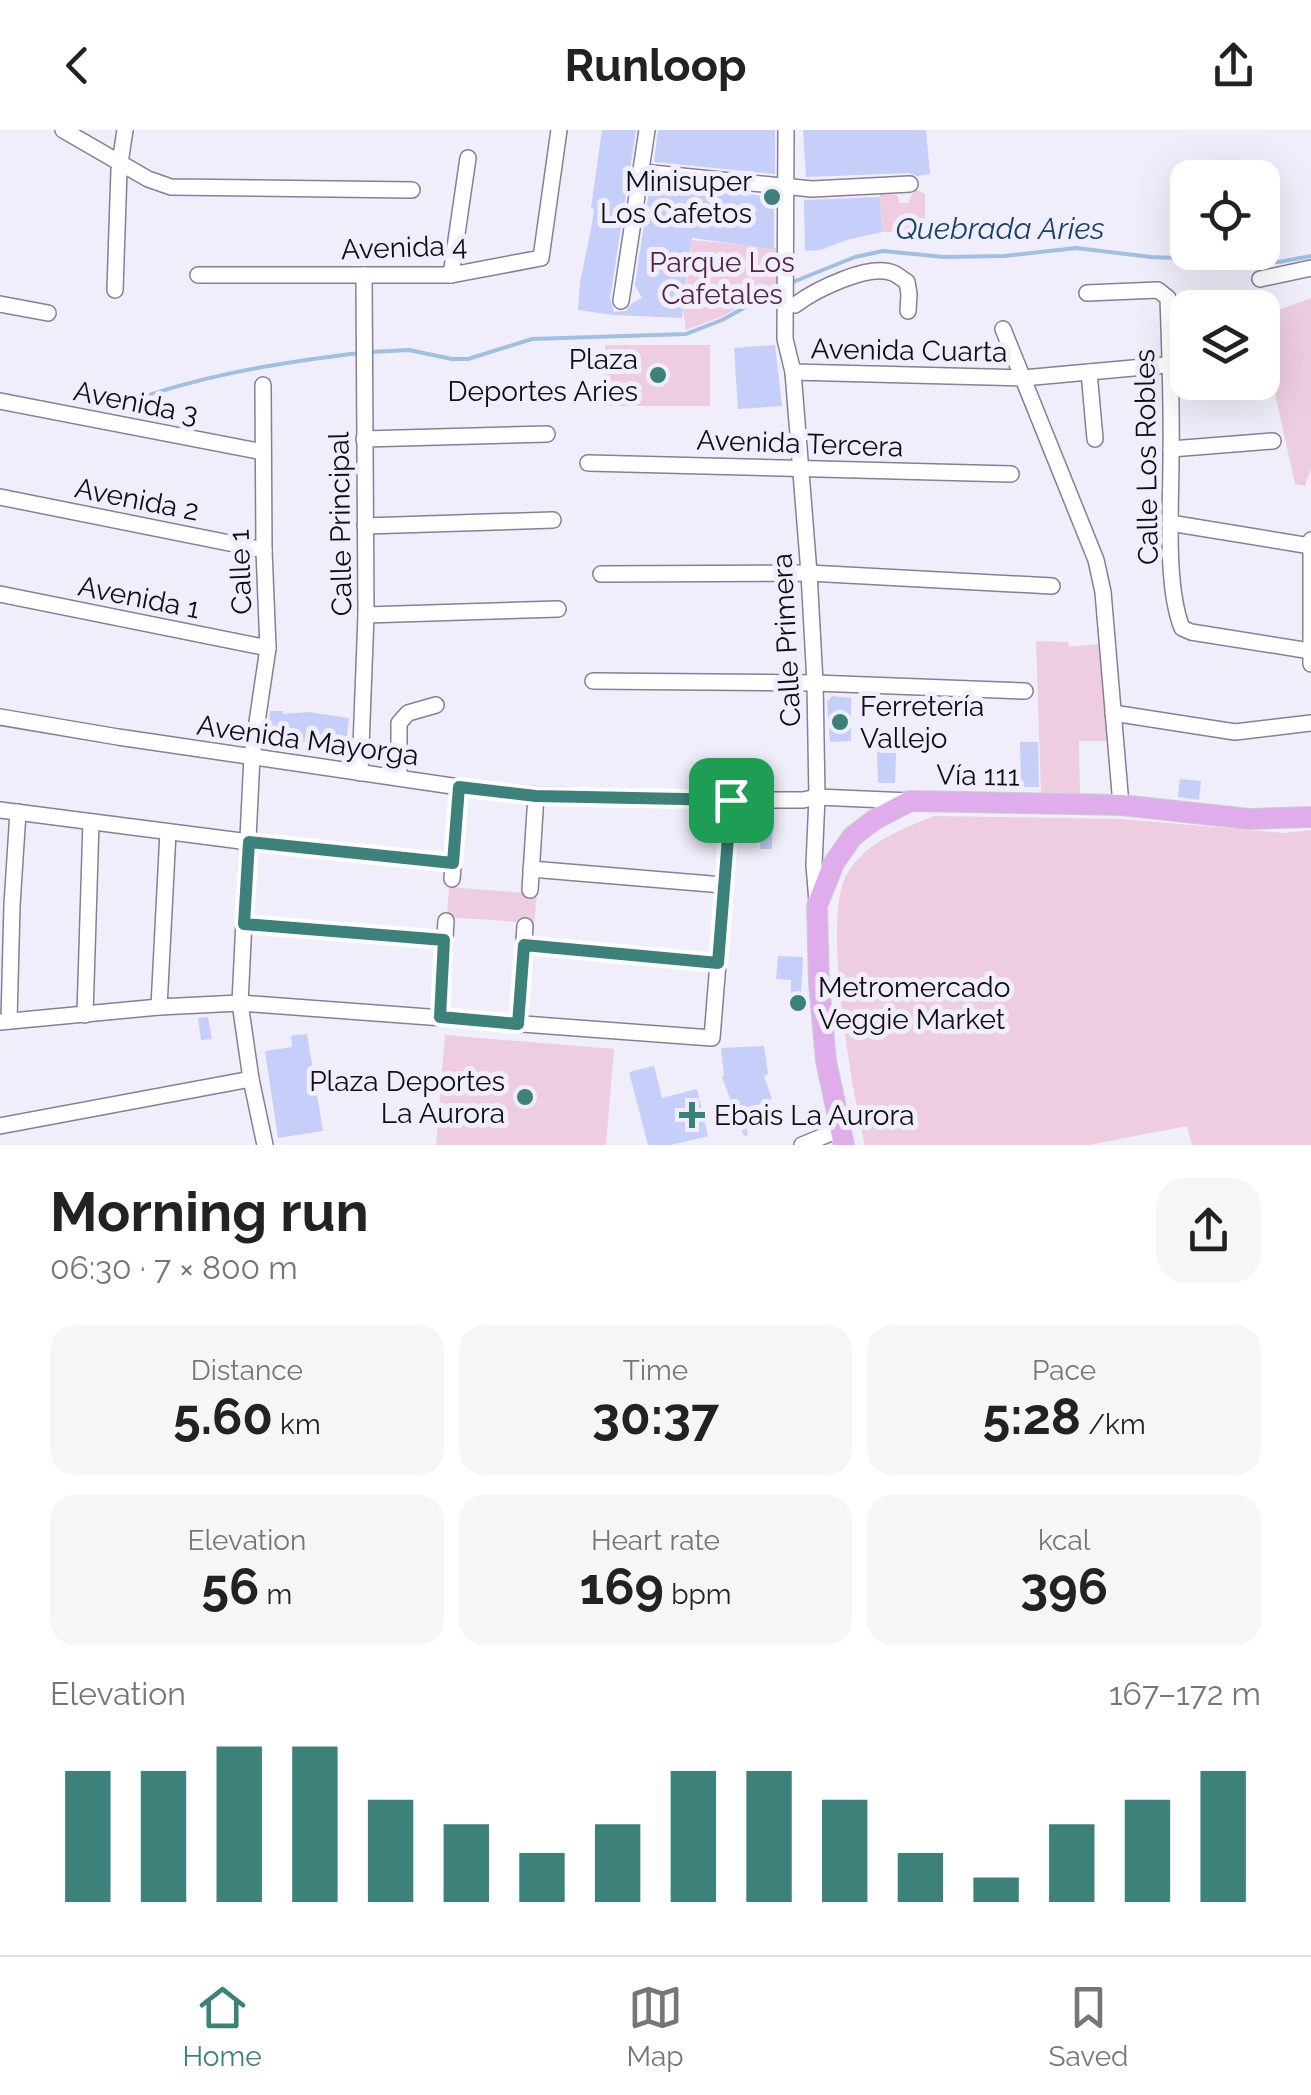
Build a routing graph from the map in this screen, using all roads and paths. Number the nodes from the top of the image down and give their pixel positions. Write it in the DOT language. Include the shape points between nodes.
graph roads {
  1 [pos="63,130"];
  2 [pos="125,130"];
  3 [pos="559,130"];
  4 [pos="647,130"];
  5 [pos="786,130"];
  6 [pos="796,130"];
  7 [pos="468,158"];
  8 [pos="120,163"];
  9 [pos="642,172"];
  10 [pos="910,184"];
  11 [pos="791,188"];
  12 [pos="412,190"];
  13 [pos="1311,268"];
  14 [pos="198,274"];
  15 [pos="451,275"];
  16 [pos="364,276"];
  17 [pos="1260,279"];
  18 [pos="115,290"];
  19 [pos="1087,293"];
  20 [pos="792,296"];
  21 [pos="621,300"];
  22 [pos="0,304"];
  23 [pos="1170,310"];
  24 [pos="908,311"];
  25 [pos="48,313"];
  26 [pos="1003,329"];
  27 [pos="1170,365"];
  28 [pos="792,372"];
  29 [pos="1089,372"];
  30 [pos="1023,378"];
  31 [pos="263,386"];
  32 [pos="1176,400"];
  33 [pos="0,402"];
  34 [pos="547,434"];
  35 [pos="364,439"];
  36 [pos="1095,439"];
  37 [pos="1273,441"];
  38 [pos="1171,449"];
  39 [pos="263,452"];
  40 [pos="588,462"];
  41 [pos="802,467"];
  42 [pos="1011,474"];
  43 [pos="0,498"];
  44 [pos="552,520"];
  45 [pos="1170,523"];
  46 [pos="365,526"];
  47 [pos="1311,544"];
  48 [pos="264,550"];
  49 [pos="809,573"];
  50 [pos="601,574"];
  51 [pos="1052,586"];
  52 [pos="0,594"];
  53 [pos="558,609"];
  54 [pos="366,615"];
  55 [pos="268,648"];
  56 [pos="1311,651"];
  57 [pos="1311,664"];
  58 [pos="592,681"];
  59 [pos="815,683"];
  60 [pos="1025,691"];
  61 [pos="436,705"];
  62 [pos="1113,713"];
  63 [pos="0,717"];
  64 [pos="1311,723"];
  65 [pos="252,756"];
  66 [pos="360,772"];
  67 [pos="399,778"];
  68 [pos="459,787"];
  69 [pos="536,796"];
  70 [pos="817,797"];
  71 [pos="731,800"];
  72 [pos="910,801"];
  73 [pos="1121,804"];
  74 [pos="0,810"];
  75 [pos="18,812"];
  76 [pos="1311,817"];
  77 [pos="91,822"];
  78 [pos="168,832"];
  79 [pos="249,842"];
  80 [pos="532,869"];
  81 [pos="723,884"];
  82 [pos="530,890"];
  83 [pos="6,904"];
  84 [pos="818,906"];
  85 [pos="446,921"];
  86 [pos="244,924"];
  87 [pos="526,926"];
  88 [pos="444,940"];
  89 [pos="524,945"];
  90 [pos="718,963"];
  91 [pos="240,1003"];
  92 [pos="159,1007"];
  93 [pos="85,1015"];
  94 [pos="440,1017"];
  95 [pos="4,1022"];
  96 [pos="518,1024"];
  97 [pos="252,1079"];
  98 [pos="0,1126"];
  99 [pos="843,1137"];
  100 [pos="265,1145"];
  101 [pos="802,1145"];
  1 -- 8 [label="street"];
  2 -- 8 [label="street"];
  3 -- 15 [label="street, Avenida 4" via="541,258"];
  4 -- 9 [label="street"];
  5 -- 11 [label="street"];
  6 -- 11 [label="street"];
  7 -- 15 [label="street"];
  8 -- 12 [label="street" via="172,187"];
  8 -- 18 [label="street"];
  9 -- 11 [label="street"];
  9 -- 21 [label="street"];
  10 -- 11 [label="street"];
  11 -- 20 [label="street, Calle Primera"];
  13 -- 17 [label="street"];
  14 -- 16 [label="street, Avenida 4"];
  15 -- 16 [label="street, Avenida 4"];
  16 -- 35 [label="street, Calle Principal"];
  19 -- 23 [label="street, Calle Los Robles" via="1158,290"];
  20 -- 24 [label="street" via="892,272 907,282"];
  20 -- 28 [label="street, Calle Primera"];
  22 -- 25 [label="street"];
  26 -- 30 [label="street"];
  27 -- 29 [label="street, Avenida Cuarta"];
  28 -- 30 [label="street, Avenida Cuarta"];
  28 -- 41 [label="street, Calle Primera"];
  29 -- 30 [label="street, Avenida Cuarta"];
  29 -- 36 [label="street"];
  30 -- 62 [label="street" via="1096,560"];
  31 -- 39 [label="street, Calle 1"];
  32 -- 38 [label="street, Calle Los Robles"];
  33 -- 39 [label="street, Avenida 3"];
  34 -- 35 [label="street"];
  35 -- 46 [label="street, Calle Principal"];
  37 -- 38 [label="street"];
  38 -- 45 [label="street, Calle Los Robles"];
  39 -- 48 [label="street, Calle 1"];
  40 -- 41 [label="street, Avenida Tercera"];
  41 -- 42 [label="street, Avenida Tercera"];
  41 -- 49 [label="street, Calle Primera"];
  43 -- 48 [label="street, Avenida 2"];
  44 -- 46 [label="street"];
  45 -- 47 [label="street"];
  45 -- 56 [label="street, Calle Los Robles" via="1182,628"];
  46 -- 54 [label="street, Calle Principal"];
  47 -- 56 [label="street"];
  48 -- 55 [label="street, Calle 1"];
  49 -- 50 [label="street"];
  49 -- 51 [label="street"];
  49 -- 59 [label="street, Calle Primera"];
  52 -- 55 [label="street, Avenida 1"];
  53 -- 54 [label="street"];
  54 -- 66 [label="street, Calle Principal"];
  55 -- 65 [label="street, Calle 1"];
  56 -- 57 [label="street"];
  58 -- 59 [label="street"];
  59 -- 60 [label="street"];
  59 -- 70 [label="street, Calle Primera"];
  61 -- 67 [label="street" via="399,722"];
  62 -- 64 [label="street" via="1235,732"];
  62 -- 73 [label="street"];
  63 -- 65 [label="street, Avenida Mayorga"];
  65 -- 66 [label="street, Avenida Mayorga"];
  65 -- 79 [label="street, Calle 1"];
  66 -- 67 [label="street, Avenida Mayorga"];
  67 -- 68 [label="street, Avenida Mayorga"];
  68 -- 69 [label="street, Avenida Mayorga"];
  68 -- 79 [label="street" via="453,871"];
  69 -- 71 [label="street, Avenida Mayorga"];
  69 -- 80 [label="street"];
  70 -- 71 [label="street, Avenida Mayorga"];
  70 -- 72 [label="street, Avenida Mayorga"];
  70 -- 84 [label="street, Calle Primera"];
  71 -- 81 [label="street"];
  72 -- 73 [label="main road, Vía 111"];
  72 -- 84 [label="main road, Vía 111" via="852,837"];
  73 -- 76 [label="main road, Vía 111" via="1250,819"];
  74 -- 75 [label="street"];
  75 -- 77 [label="street"];
  75 -- 83 [label="street"];
  77 -- 78 [label="street"];
  77 -- 93 [label="street"];
  78 -- 79 [label="street"];
  78 -- 92 [label="street"];
  79 -- 86 [label="street, Calle 1"];
  80 -- 81 [label="street"];
  80 -- 82 [label="street"];
  81 -- 90 [label="street"];
  83 -- 95 [label="street"];
  84 -- 99 [label="main road, Vía 111" via="826,1061"];
  85 -- 88 [label="street"];
  86 -- 88 [label="street"];
  86 -- 91 [label="street, Calle 1"];
  87 -- 89 [label="street"];
  88 -- 94 [label="street"];
  89 -- 90 [label="street"];
  89 -- 96 [label="street"];
  90 -- 96 [label="street" via="712,1038"];
  91 -- 92 [label="street"];
  91 -- 94 [label="street"];
  91 -- 97 [label="street, Calle 1"];
  92 -- 93 [label="street"];
  93 -- 95 [label="street"];
  94 -- 96 [label="street"];
  97 -- 98 [label="street"];
  97 -- 100 [label="street, Calle 1"];
  99 -- 101 [label="street"];
}
